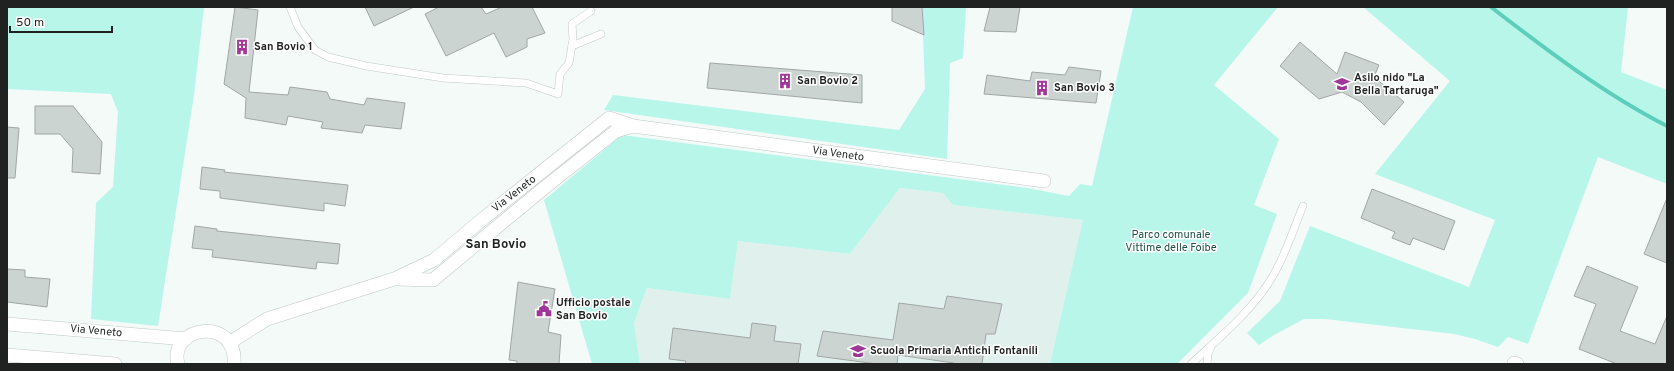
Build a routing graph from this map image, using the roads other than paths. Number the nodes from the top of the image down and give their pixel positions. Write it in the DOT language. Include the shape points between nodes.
graph roads {
  1 [pos="290,7"];
  2 [pos="591,11"];
  3 [pos="601,34"];
  4 [pos="572,46"];
  5 [pos="1044,181"];
  6 [pos="1303,206"];
  7 [pos="7,324"];
  8 [pos="186,339"];
  9 [pos="229,343"];
  10 [pos="1211,344"];
  11 [pos="7,355"];
  12 [pos="115,364"];
  13 [pos="178,364"];
  14 [pos="234,364"];
  15 [pos="1191,364"];
  16 [pos="1207,364"];
  1 -- 4 [label="lane" via="298,26 315,50 328,57 366,66 443,78 526,83 558,94 560,74 569,63"];
  2 -- 4 [label="lane" via="572,24"];
  3 -- 4 [label="lane"];
  5 -- 9 [label="street, Via Veneto" via="633,126 609,118 434,260 394,279 267,319"];
  6 -- 10 [label="lane" via="1272,279 1249,308"];
  7 -- 8 [label="street, Via Veneto"];
  8 -- 9 [label="street" via="197,332 212,331"];
  8 -- 13 [label="street" via="178,350"];
  9 -- 14 [label="street"];
  10 -- 15 [label="lane"];
  10 -- 16 [label="lane"];
  11 -- 12 [label="street"];
}
